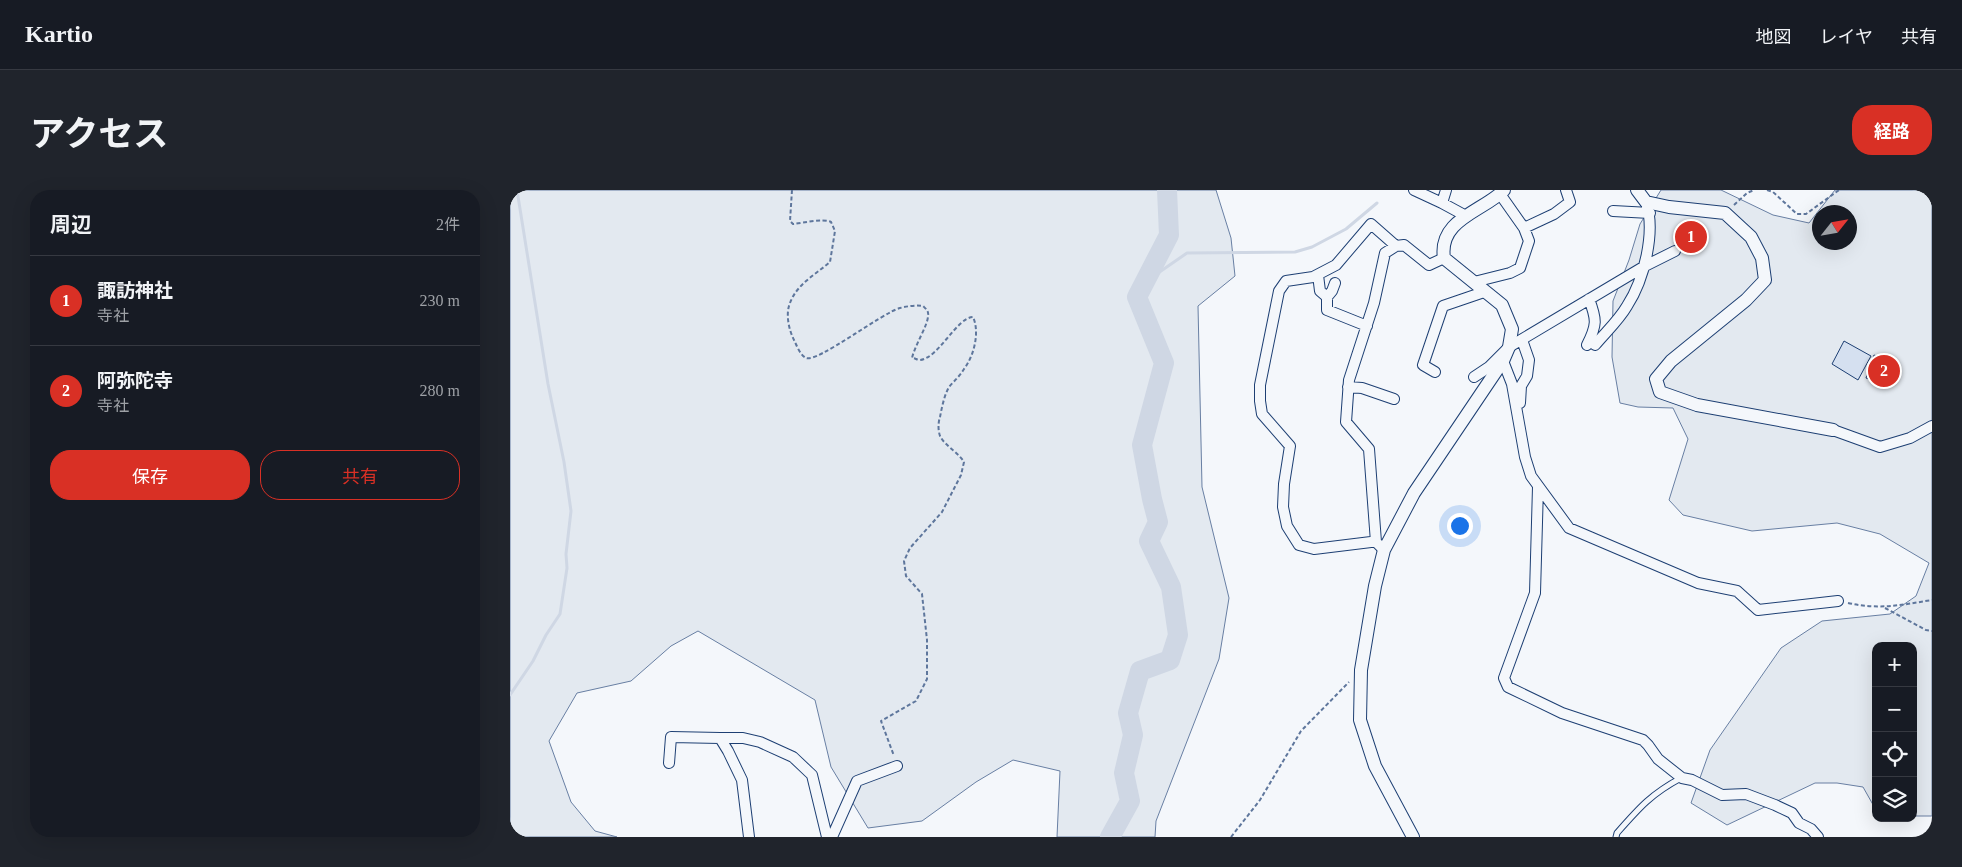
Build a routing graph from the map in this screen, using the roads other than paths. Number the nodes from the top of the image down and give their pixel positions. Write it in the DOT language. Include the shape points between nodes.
graph roads {
  1 [pos="1414,190"];
  2 [pos="1446,190"];
  3 [pos="1566,190"];
  4 [pos="1637,190"];
  5 [pos="1502,192"];
  6 [pos="1442,203"];
  7 [pos="1648,208"];
  8 [pos="1613,211"];
  9 [pos="1466,216"];
  10 [pos="1524,228"];
  11 [pos="1396,246"];
  12 [pos="1675,251"];
  13 [pos="1444,258"];
  14 [pos="1645,266"];
  15 [pos="1318,275"];
  16 [pos="1474,282"];
  17 [pos="1335,283"];
  18 [pos="1484,292"];
  19 [pos="1326,296"];
  20 [pos="1589,299"];
  21 [pos="1367,326"];
  22 [pos="1522,340"];
  23 [pos="1509,347"];
  24 [pos="1503,360"];
  25 [pos="1435,372"];
  26 [pos="1474,376"];
  27 [pos="1348,387"];
  28 [pos="1394,398"];
  29 [pos="1520,418"];
  30 [pos="1932,426"];
  31 [pos="1833,430"];
  32 [pos="1538,487"];
  33 [pos="1380,546"];
  34 [pos="1838,601"];
  35 [pos="720,738"];
  36 [pos="669,763"];
  37 [pos="897,766"];
  38 [pos="1682,778"];
  39 [pos="749,837"];
  40 [pos="827,837"];
  41 [pos="832,837"];
  42 [pos="1413,837"];
  43 [pos="1616,837"];
  44 [pos="1818,837"];
  1 -- 6 [label="street"];
  2 -- 6 [label="street"];
  3 -- 10 [label="street" via="1570,202 1554,214"];
  4 -- 7 [label="street"];
  5 -- 9 [label="street"];
  5 -- 10 [label="street"];
  6 -- 9 [label="street"];
  7 -- 8 [label="street"];
  7 -- 14 [label="street"];
  7 -- 31 [label="street" via="1725,212 1751,237 1762,258 1765,280 1746,300 1671,361 1656,379 1660,392 1697,405"];
  9 -- 13 [label="street" via="1450,230"];
  10 -- 16 [label="street" via="1529,241 1520,268"];
  11 -- 13 [label="street" via="1404,245 1429,265"];
  11 -- 15 [label="street" via="1372,224 1336,265"];
  11 -- 21 [label="street" via="1385,253"];
  12 -- 14 [label="street"];
  13 -- 16 [label="street"];
  14 -- 20 [label="street"];
  14 -- 20 [label="street" via="1627,306 1591,345 1596,317"];
  15 -- 19 [label="street" via="1320,291"];
  15 -- 33 [label="street" via="1286,281 1279,291 1260,385 1262,414 1290,446 1283,507 1287,526 1300,545 1314,549 1348,544"];
  16 -- 18 [label="street"];
  17 -- 19 [label="street"];
  18 -- 23 [label="street" via="1502,305 1512,328"];
  18 -- 25 [label="street" via="1444,306 1439,314 1423,365"];
  19 -- 21 [label="street" via="1327,310"];
  20 -- 22 [label="street"];
  21 -- 27 [label="street"];
  22 -- 23 [label="street"];
  22 -- 29 [label="street" via="1529,360 1527,376 1521,386"];
  23 -- 24 [label="street"];
  23 -- 26 [label="street" via="1489,368"];
  24 -- 29 [label="street"];
  24 -- 33 [label="street"];
  27 -- 28 [label="street"];
  27 -- 33 [label="street" via="1346,422 1369,449"];
  29 -- 32 [label="street" via="1525,457"];
  30 -- 31 [label="street" via="1910,438 1880,446"];
  32 -- 34 [label="street" via="1569,528 1698,583 1737,591 1758,610"];
  32 -- 38 [label="street" via="1535,593 1504,678 1508,687 1562,713 1643,740 1658,759"];
  33 -- 42 [label="street" via="1361,670 1360,720 1375,766"];
  35 -- 36 [label="street" via="671,738"];
  35 -- 39 [label="street" via="742,780"];
  35 -- 40 [label="street" via="760,742 793,757 806,769 812,775"];
  37 -- 41 [label="street" via="857,781"];
  38 -- 43 [label="lane" via="1660,789 1640,806"];
  38 -- 44 [label="street" via="1722,795 1746,794 1775,805 1792,813 1799,823"];
}
